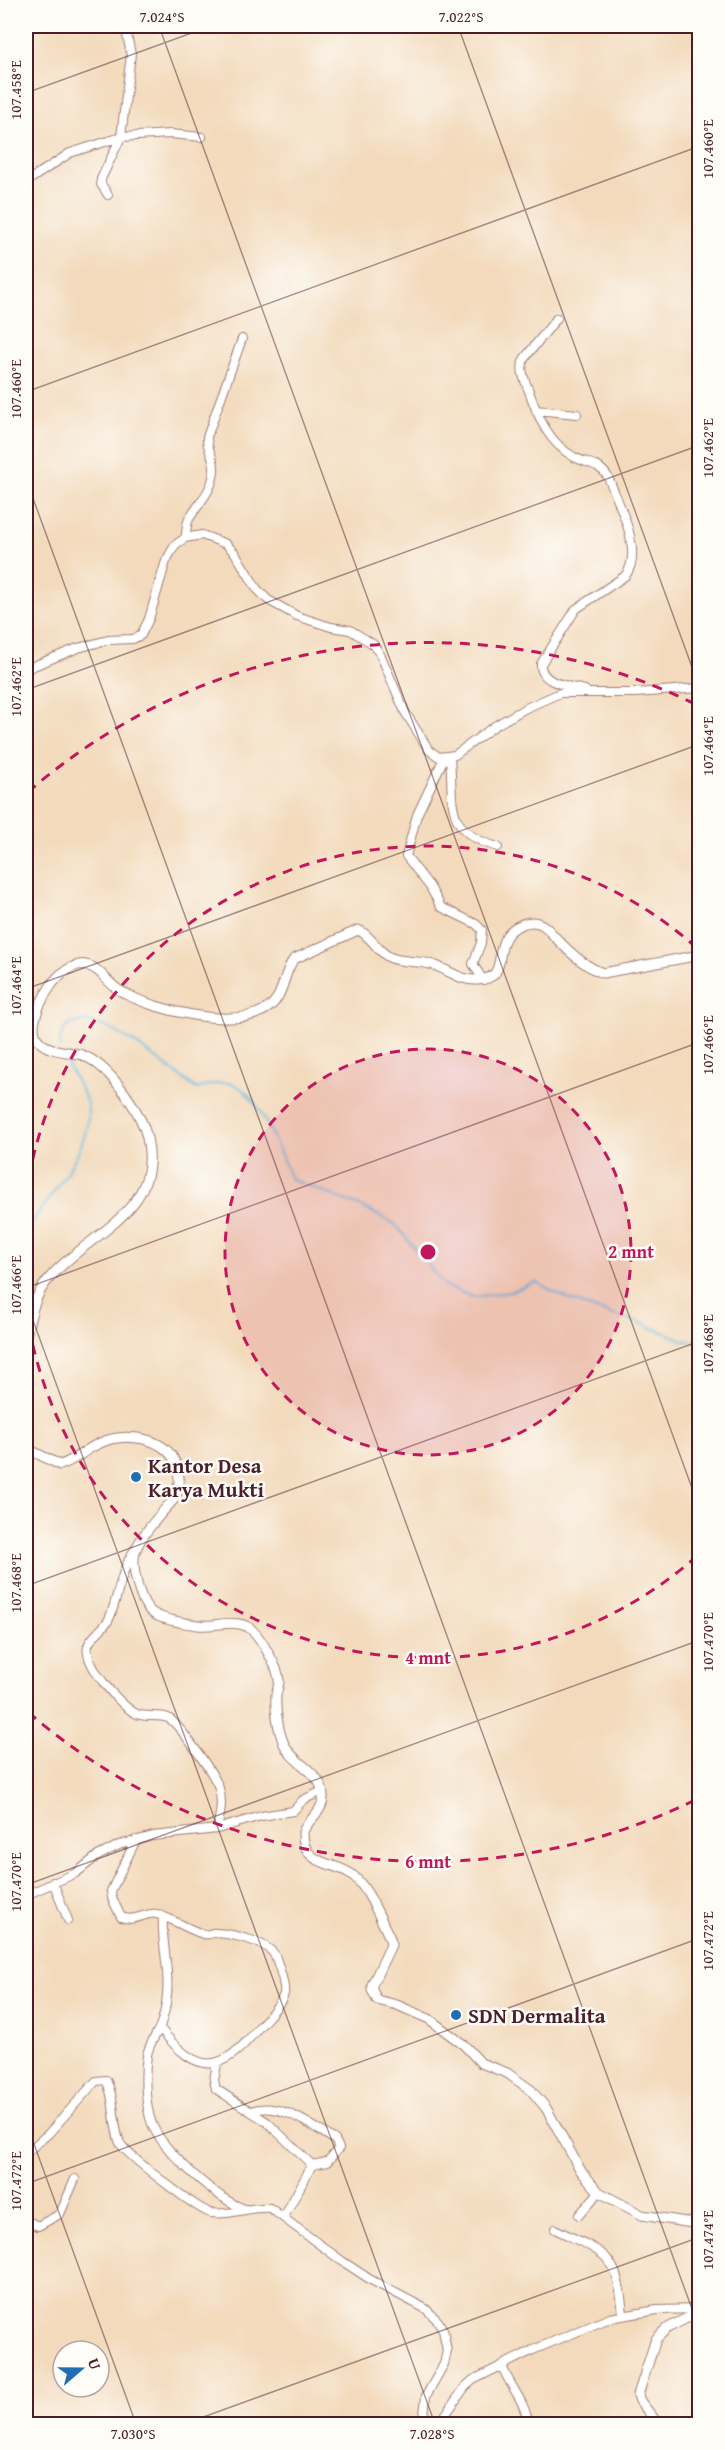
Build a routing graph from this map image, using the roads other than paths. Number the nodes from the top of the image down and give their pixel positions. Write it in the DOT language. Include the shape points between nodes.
graph roads {
  1 [pos="125,26"];
  2 [pos="121,137"];
  3 [pos="202,138"];
  4 [pos="26,182"];
  5 [pos="108,195"];
  6 [pos="557,318"];
  7 [pos="242,339"];
  8 [pos="536,410"];
  9 [pos="577,414"];
  10 [pos="184,538"];
  11 [pos="26,669"];
  12 [pos="699,688"];
  13 [pos="592,692"];
  14 [pos="447,758"];
  15 [pos="498,847"];
  16 [pos="699,955"];
  17 [pos="483,980"];
  18 [pos="26,1293"];
  19 [pos="33,1303"];
  20 [pos="26,1335"];
  21 [pos="26,1448"];
  22 [pos="136,1548"];
  23 [pos="322,1791"];
  24 [pos="217,1829"];
  25 [pos="136,1840"];
  26 [pos="53,1882"];
  27 [pos="26,1894"];
  28 [pos="163,1917"];
  29 [pos="68,1920"];
  30 [pos="160,2028"];
  31 [pos="217,2064"];
  32 [pos="251,2111"];
  33 [pos="26,2153"];
  34 [pos="312,2165"];
  35 [pos="75,2179"];
  36 [pos="599,2192"];
  37 [pos="245,2209"];
  38 [pos="579,2216"];
  39 [pos="284,2217"];
  40 [pos="26,2220"];
  41 [pos="699,2226"];
  42 [pos="555,2229"];
  43 [pos="699,2310"];
  44 [pos="623,2314"];
  45 [pos="502,2366"];
  46 [pos="423,2424"];
  47 [pos="439,2424"];
  48 [pos="528,2424"];
  49 [pos="658,2424"];
  1 -- 2 [label="street" via="131,54"];
  2 -- 3 [label="street" via="170,134"];
  2 -- 4 [label="street" via="70,153"];
  2 -- 5 [label="street" via="101,179"];
  6 -- 8 [label="street" via="522,366"];
  7 -- 10 [label="street" via="207,437 213,476 204,501 189,519"];
  8 -- 9 [label="street"];
  8 -- 13 [label="street" via="548,434 563,449 603,469 633,548 630,571 576,609 541,664 546,678"];
  10 -- 11 [label="street" via="166,561 141,635 78,648"];
  10 -- 14 [label="street" via="202,535 226,544 257,589 282,608 363,636 381,656 405,712 423,741 434,754"];
  12 -- 13 [label="street"];
  13 -- 14 [label="street" via="560,693 546,698"];
  14 -- 15 [label="street" via="456,820 477,841"];
  14 -- 17 [label="street" via="417,815 406,856 441,907 480,927 481,943 473,967"];
  16 -- 17 [label="street" via="603,973 584,962 547,928 530,922 503,938 498,971"];
  17 -- 19 [label="street" via="470,980 431,964 387,956 358,930 294,958 278,997 265,1010 248,1015 214,1018 179,1012 120,992 93,968 79,965 58,977 35,1017 37,1040 95,1062 134,1105 147,1138 150,1173 144,1189 128,1209 60,1267"];
  18 -- 19 [label="street"];
  19 -- 20 [label="street"];
  21 -- 22 [label="street" via="60,1465 98,1443 115,1438 150,1441 169,1453 180,1487"];
  22 -- 23 [label="street" via="134,1568 138,1587 155,1614 202,1626 246,1625 255,1632 279,1680 277,1713 284,1745 293,1758 312,1772"];
  22 -- 24 [label="street" via="121,1577 109,1620 89,1643 88,1656 105,1684 129,1708 137,1714 168,1718 186,1736 219,1788"];
  23 -- 24 [label="street" via="303,1800 293,1811"];
  23 -- 36 [label="street" via="321,1806 304,1827 303,1837 314,1859 357,1880 390,1938 391,1945 372,1985 377,2000 429,2019 481,2062 526,2085 546,2108 580,2171"];
  24 -- 25 [label="street"];
  25 -- 26 [label="street" via="103,1853 76,1873"];
  25 -- 28 [label="street" via="112,1888 112,1898 124,1918 132,1920 152,1914"];
  26 -- 27 [label="street"];
  26 -- 29 [label="street"];
  28 -- 30 [label="street" via="167,1993"];
  28 -- 31 [label="street" via="205,1935 216,1933 259,1942 276,1956 284,1994 236,2054"];
  30 -- 31 [label="street" via="184,2054"];
  30 -- 37 [label="street" via="147,2053 151,2123 159,2139 196,2177 228,2202"];
  31 -- 32 [label="street" via="216,2089"];
  32 -- 34 [label="street"];
  32 -- 34 [label="street" via="267,2109 288,2114 335,2140 339,2148 331,2160"];
  33 -- 37 [label="street" via="96,2081 103,2079 108,2084 123,2149 200,2208 217,2214"];
  34 -- 39 [label="street"];
  35 -- 40 [label="street" via="60,2214 38,2226"];
  36 -- 38 [label="street"];
  36 -- 41 [label="street" via="642,2215"];
  37 -- 39 [label="street" via="270,2208"];
  39 -- 46 [label="street" via="342,2261 426,2309 438,2321 447,2351 426,2396"];
  42 -- 44 [label="street" via="602,2252 610,2262 620,2284"];
  43 -- 44 [label="street"];
  43 -- 49 [label="street" via="656,2339 638,2395"];
  44 -- 45 [label="street"];
  45 -- 47 [label="street" via="465,2387"];
  45 -- 48 [label="street" via="526,2409"];
}
